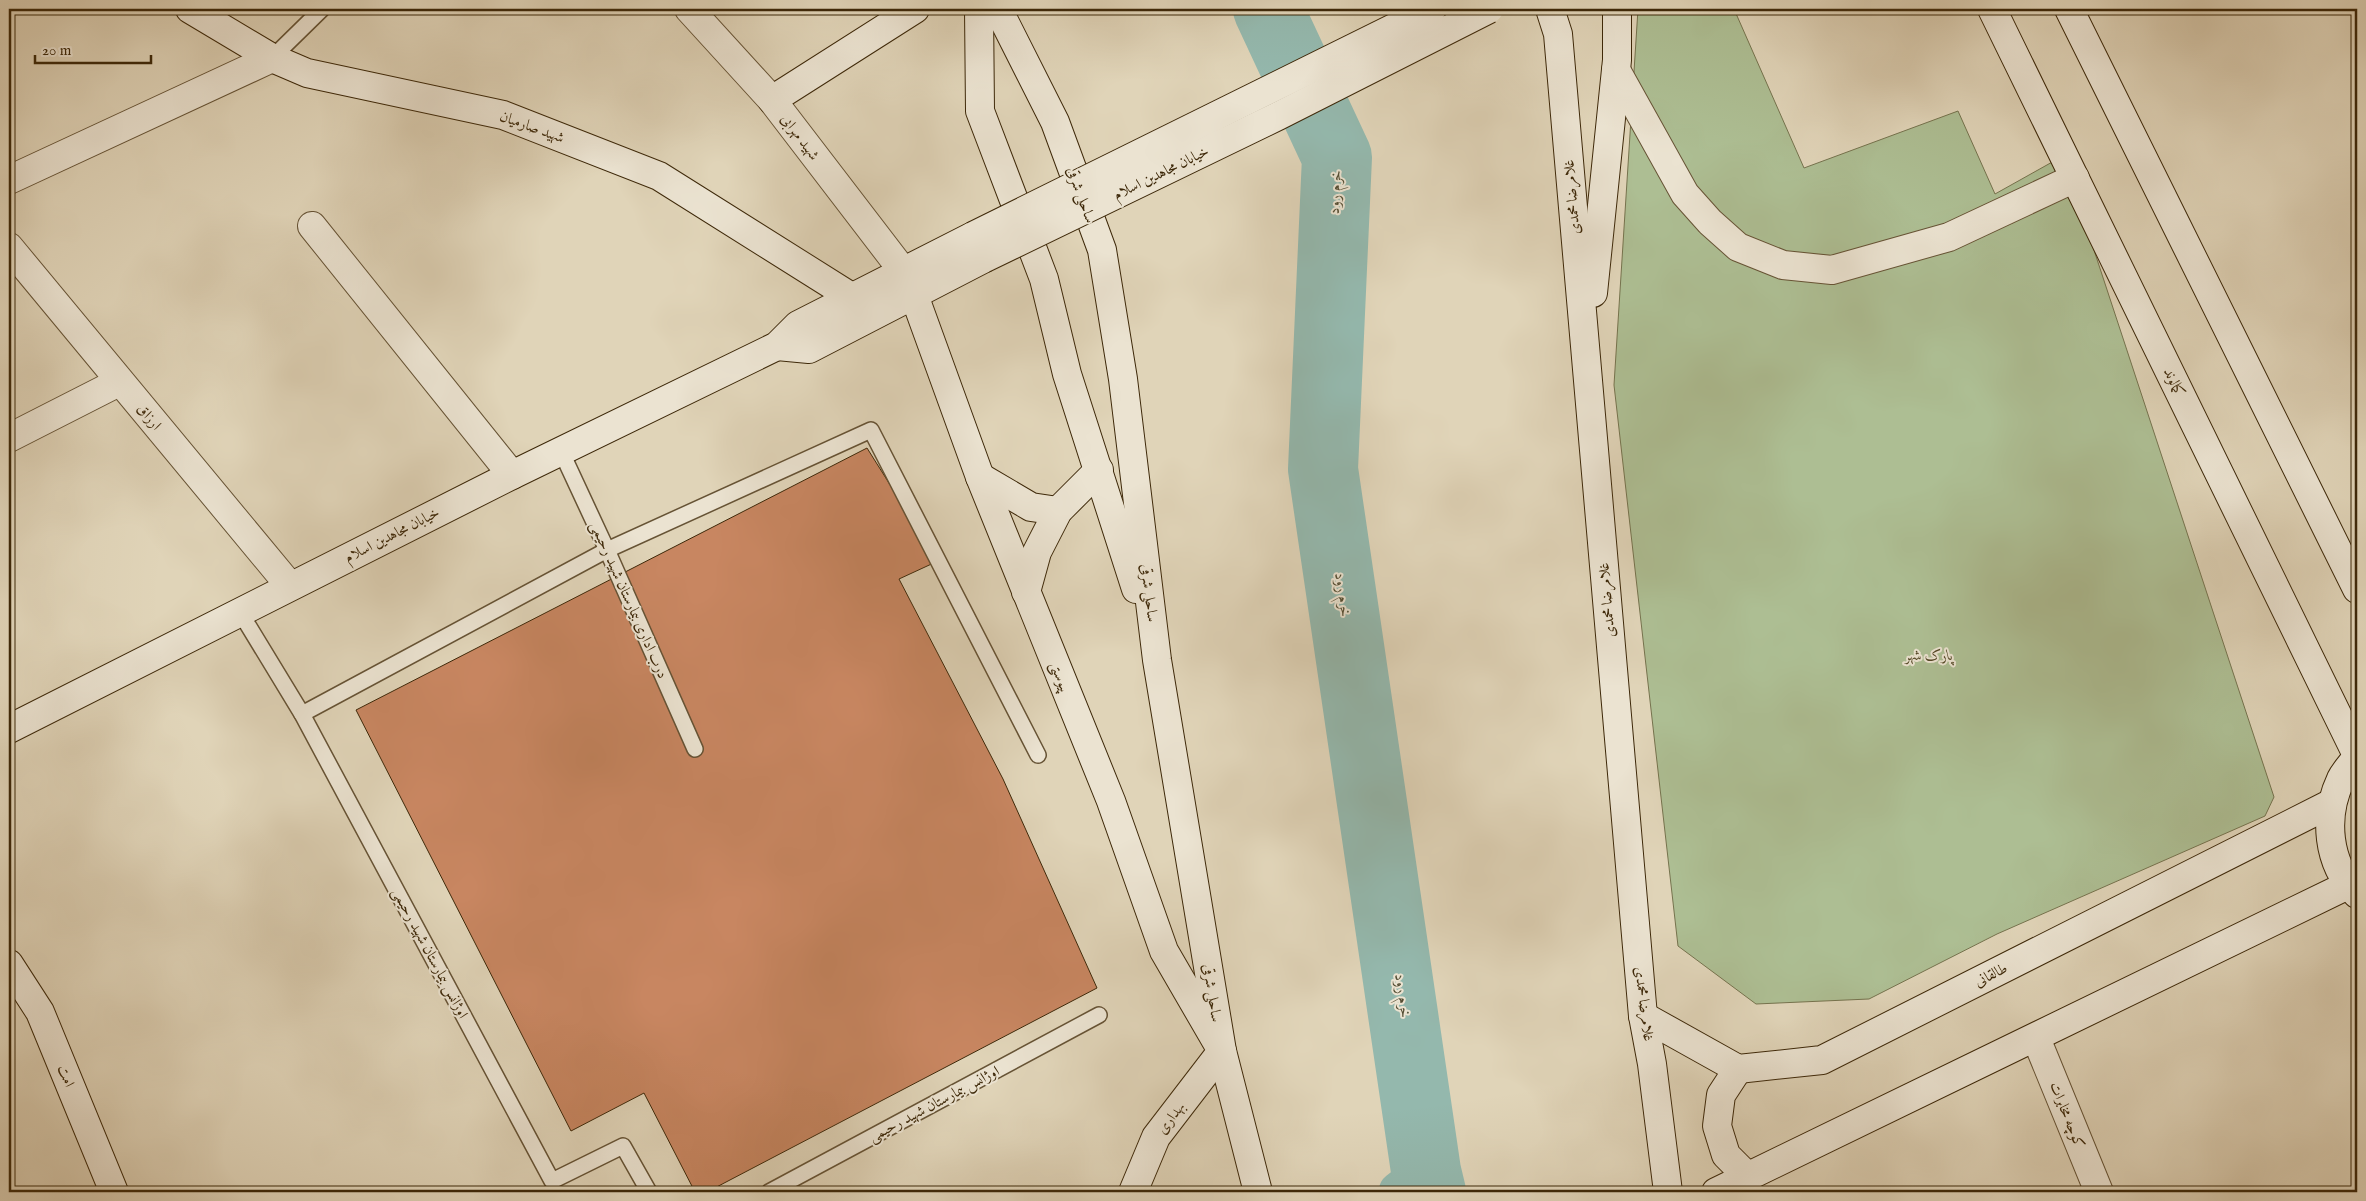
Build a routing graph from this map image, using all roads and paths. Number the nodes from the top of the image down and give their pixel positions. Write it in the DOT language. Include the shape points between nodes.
graph roads {
  1 [pos="190,9"];
  2 [pos="322,9"];
  3 [pos="689,9"];
  4 [pos="915,9"];
  5 [pos="978,9"];
  6 [pos="998,9"];
  7 [pos="1432,9"];
  8 [pos="1489,9"];
  9 [pos="1550,9"];
  10 [pos="1617,9"];
  11 [pos="1992,9"];
  12 [pos="2068,9"];
  13 [pos="272,58"];
  14 [pos="1616,70"];
  15 [pos="772,100"];
  16 [pos="2075,178"];
  17 [pos="9,180"];
  18 [pos="312,226"];
  19 [pos="9,247"];
  20 [pos="978,247"];
  21 [pos="909,283"];
  22 [pos="853,298"];
  23 [pos="777,346"];
  24 [pos="1586,357"];
  25 [pos="120,382"];
  26 [pos="9,438"];
  27 [pos="560,451"];
  28 [pos="1099,470"];
  29 [pos="512,475"];
  30 [pos="980,477"];
  31 [pos="1058,511"];
  32 [pos="607,550"];
  33 [pos="290,586"];
  34 [pos="2357,589"];
  35 [pos="1026,592"];
  36 [pos="240,612"];
  37 [pos="1157,660"];
  38 [pos="302,714"];
  39 [pos="9,729"];
  40 [pos="695,749"];
  41 [pos="1038,755"];
  42 [pos="2357,756"];
  43 [pos="2332,803"];
  44 [pos="2353,889"];
  45 [pos="9,964"];
  46 [pos="1099,1015"];
  47 [pos="1643,1016"];
  48 [pos="2036,1038"];
  49 [pos="1222,1051"];
  50 [pos="1738,1069"];
  51 [pos="1748,1177"];
  52 [pos="114,1192"];
  53 [pos="649,1192"];
  54 [pos="769,1192"];
  55 [pos="1133,1192"];
  56 [pos="1258,1192"];
  57 [pos="1668,1192"];
  58 [pos="1716,1192"];
  59 [pos="2099,1192"];
  1 -- 13 [label="street, شهید صارمیان"];
  2 -- 13 [label="lane"];
  3 -- 15 [label="street, شهید مهرابی"];
  4 -- 15 [label="street"];
  5 -- 28 [label="street" via="980,112 1044,279 1067,374"];
  6 -- 37 [label="street, ساحلی شرقی" via="1054,122 1102,250 1123,379"];
  7 -- 20 [label="street, خیابان مجاهدین اسلام, bridge"];
  8 -- 20 [label="street, خیابان مجاهدین اسلام, bridge" via="1278,116"];
  9 -- 24 [label="street, غلامرضا محمدی" via="1558,34"];
  10 -- 14 [label="street"];
  11 -- 16 [label="street, کمالوند"];
  12 -- 34 [label="street"];
  13 -- 17 [label="street"];
  13 -- 22 [label="street, شهید صارمیان" via="307,73 503,115 659,176"];
  14 -- 16 [label="street" via="1685,194 1738,247 1783,265 1832,270 1949,237"];
  14 -- 24 [label="street"];
  15 -- 21 [label="street, شهید مهرابی"];
  16 -- 42 [label="street, کمالوند"];
  18 -- 29 [label="street"];
  19 -- 25 [label="street, ارزاق"];
  20 -- 21 [label="street, خیابان مجاهدین اسلام"];
  21 -- 22 [label="street, خیابان مجاهدین اسلام"];
  21 -- 23 [label="street, خیابان مجاهدین اسلام" via="809,349"];
  21 -- 30 [label="street, پیوستی"];
  22 -- 23 [label="street, خیابان مجاهدین اسلام" via="798,325"];
  23 -- 27 [label="street, خیابان مجاهدین اسلام"];
  24 -- 47 [label="street, غلامرضا محمدی"];
  25 -- 26 [label="street"];
  25 -- 33 [label="street, ارزاق"];
  27 -- 29 [label="street, خیابان مجاهدین اسلام"];
  27 -- 32 [label="lane, درب اداری بيمارستان شهيد رحیمی"];
  28 -- 31 [label="street"];
  28 -- 37 [label="street"];
  29 -- 33 [label="street, خیابان مجاهدین اسلام"];
  30 -- 31 [label="street" via="1031,507"];
  30 -- 35 [label="street, پیوستی"];
  31 -- 35 [label="street" via="1037,552"];
  32 -- 38 [label="lane"];
  32 -- 40 [label="lane, درب اداری بيمارستان شهيد رحیمی"];
  32 -- 41 [label="lane" via="871,430"];
  33 -- 36 [label="street, خیابان مجاهدین اسلام"];
  35 -- 49 [label="street, پیوستی" via="1110,801 1164,951"];
  36 -- 38 [label="lane, اوژانس بیمارستان شهید رحیمی"];
  36 -- 39 [label="street, خیابان مجاهدین اسلام"];
  37 -- 49 [label="street, ساحلی شرقی"];
  38 -- 53 [label="lane, اوژانس بیمارستان شهید رحیمی" via="552,1181 623,1146"];
  42 -- 43 [label="street" via="2342,778"];
  43 -- 44 [label="street" via="2330,831 2335,860"];
  43 -- 50 [label="street, طالقانی" via="1822,1060"];
  44 -- 48 [label="street"];
  45 -- 52 [label="street, امت" via="40,1012"];
  46 -- 54 [label="lane, اوژانس بیمارستان شهید رحیمی"];
  47 -- 50 [label="street"];
  47 -- 57 [label="street, غلامرضا محمدی"];
  48 -- 51 [label="street"];
  48 -- 59 [label="street, کوچه مخابرات"];
  49 -- 55 [label="street, بهداری" via="1156,1137"];
  49 -- 56 [label="street, ساحلی شرقی"];
  50 -- 51 [label="street" via="1721,1095 1717,1126 1726,1155"];
  51 -- 58 [label="street"];
}
